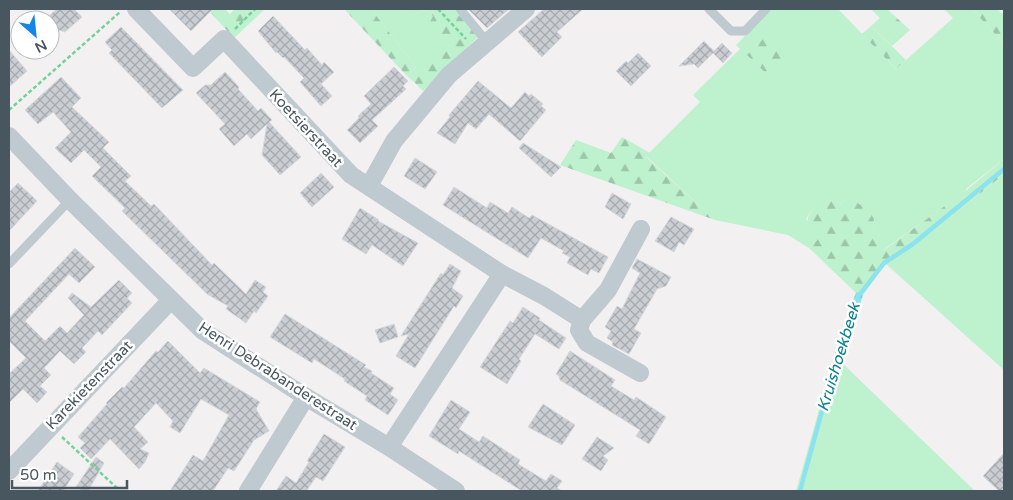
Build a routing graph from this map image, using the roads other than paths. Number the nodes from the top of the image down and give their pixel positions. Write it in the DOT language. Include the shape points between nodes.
graph roads {
  1 [pos="136,9"];
  2 [pos="460,9"];
  3 [pos="526,9"];
  4 [pos="709,9"];
  5 [pos="766,9"];
  6 [pos="483,46"];
  7 [pos="11,145"];
  8 [pos="369,186"];
  9 [pos="70,200"];
  10 [pos="640,230"];
  11 [pos="9,264"];
  12 [pos="502,274"];
  13 [pos="171,300"];
  14 [pos="582,320"];
  15 [pos="640,374"];
  16 [pos="306,397"];
  17 [pos="389,447"];
  18 [pos="9,471"];
  19 [pos="248,491"];
  20 [pos="456,491"];
  1 -- 8 [label="street, Koetsierstraat" via="192,68 224,39 350,175"];
  2 -- 6 [label="lane"];
  3 -- 6 [label="street"];
  4 -- 5 [label="lane" via="731,31 744,31"];
  6 -- 8 [label="street" via="449,75 394,141"];
  7 -- 9 [label="street, Henri Debrabanderestraat"];
  8 -- 12 [label="street, Koetsierstraat"];
  9 -- 11 [label="lane"];
  9 -- 13 [label="street, Henri Debrabanderestraat"];
  10 -- 14 [label="street" via="608,290"];
  12 -- 14 [label="street, Koetsierstraat"];
  12 -- 17 [label="street"];
  13 -- 16 [label="street, Henri Debrabanderestraat" via="203,331"];
  13 -- 18 [label="street, Karekietenstraat"];
  14 -- 15 [label="street" via="579,330 587,343"];
  16 -- 17 [label="street, Henri Debrabanderestraat"];
  16 -- 19 [label="street"];
  17 -- 20 [label="street, Henri Debrabanderestraat"];
}
